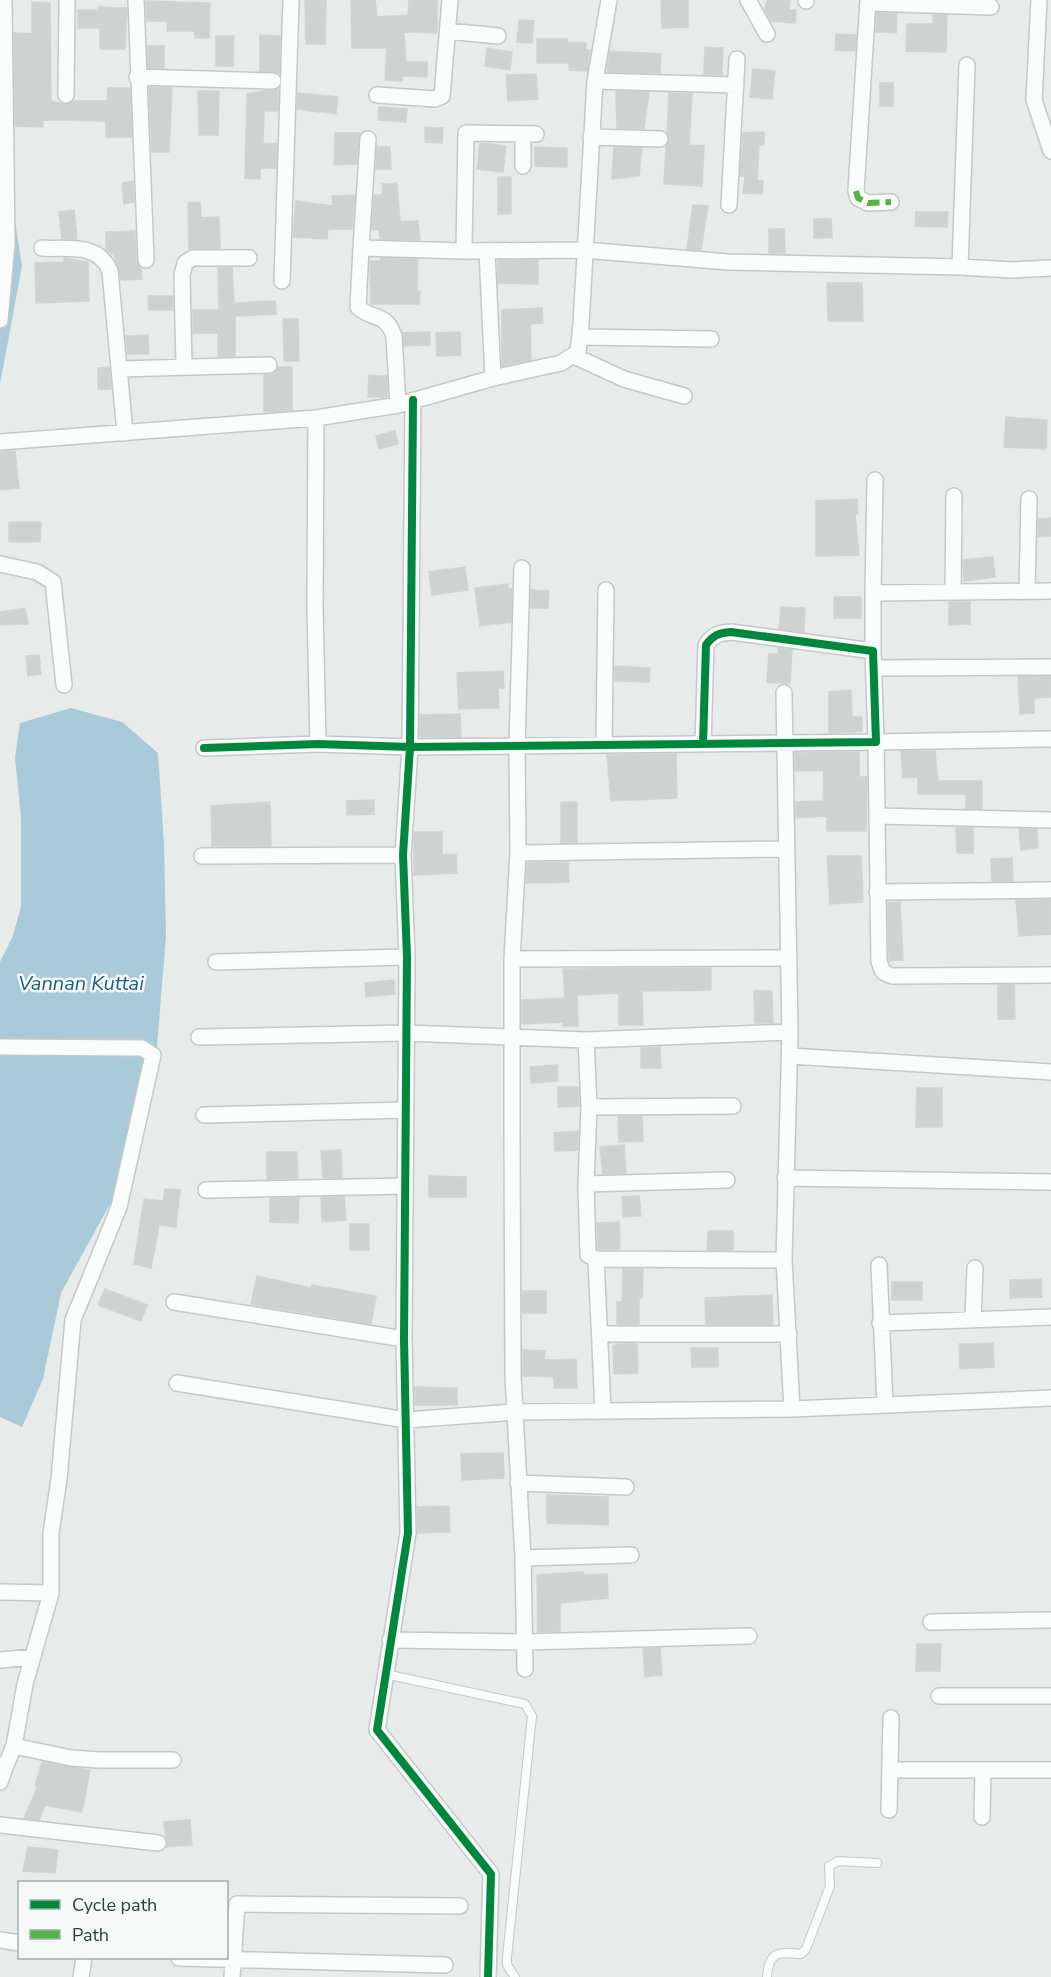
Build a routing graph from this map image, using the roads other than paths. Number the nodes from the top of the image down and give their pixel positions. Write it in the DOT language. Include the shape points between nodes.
graph roads {
  1 [pos="4,0"];
  2 [pos="67,0"];
  3 [pos="136,0"];
  4 [pos="291,0"];
  5 [pos="450,0"];
  6 [pos="609,0"];
  7 [pos="748,0"];
  8 [pos="1039,0"];
  9 [pos="868,2"];
  10 [pos="991,7"];
  11 [pos="448,31"];
  12 [pos="767,34"];
  13 [pos="498,36"];
  14 [pos="738,59"];
  15 [pos="967,65"];
  16 [pos="137,77"];
  17 [pos="273,81"];
  18 [pos="595,81"];
  19 [pos="736,85"];
  20 [pos="66,95"];
  21 [pos="377,95"];
  22 [pos="2,96"];
  23 [pos="591,137"];
  24 [pos="368,139"];
  25 [pos="660,139"];
  26 [pos="1051,151"];
  27 [pos="523,166"];
  28 [pos="891,202"];
  29 [pos="729,205"];
  30 [pos="42,248"];
  31 [pos="361,248"];
  32 [pos="584,250"];
  33 [pos="464,251"];
  34 [pos="488,252"];
  35 [pos="249,258"];
  36 [pos="146,260"];
  37 [pos="960,267"];
  38 [pos="1051,268"];
  39 [pos="282,281"];
  40 [pos="0,320"];
  41 [pos="580,337"];
  42 [pos="711,339"];
  43 [pos="574,356"];
  44 [pos="269,365"];
  45 [pos="184,367"];
  46 [pos="119,369"];
  47 [pos="493,378"];
  48 [pos="684,396"];
  49 [pos="413,400"];
  50 [pos="398,405"];
  51 [pos="316,418"];
  52 [pos="125,433"];
  53 [pos="0,442"];
  54 [pos="875,480"];
  55 [pos="954,496"];
  56 [pos="1029,499"];
  57 [pos="0,564"];
  58 [pos="522,568"];
  59 [pos="606,590"];
  60 [pos="1027,591"];
  61 [pos="1051,591"];
  62 [pos="953,592"];
  63 [pos="873,593"];
  64 [pos="873,651"];
  65 [pos="1051,667"];
  66 [pos="874,668"];
  67 [pos="64,685"];
  68 [pos="784,693"];
  69 [pos="1051,739"];
  70 [pos="876,742"];
  71 [pos="784,743"];
  72 [pos="318,744"];
  73 [pos="703,744"];
  74 [pos="604,745"];
  75 [pos="518,746"];
  76 [pos="410,747"];
  77 [pos="204,748"];
  78 [pos="877,816"];
  79 [pos="1051,820"];
  80 [pos="786,849"];
  81 [pos="518,853"];
  82 [pos="403,855"];
  83 [pos="202,856"];
  84 [pos="1051,890"];
  85 [pos="877,892"];
  86 [pos="407,957"];
  87 [pos="789,958"];
  88 [pos="512,959"];
  89 [pos="216,962"];
  90 [pos="1051,975"];
  91 [pos="790,1032"];
  92 [pos="407,1033"];
  93 [pos="199,1036"];
  94 [pos="513,1037"];
  95 [pos="586,1040"];
  96 [pos="0,1047"];
  97 [pos="790,1056"];
  98 [pos="1051,1072"];
  99 [pos="733,1106"];
  100 [pos="589,1107"];
  101 [pos="406,1110"];
  102 [pos="204,1115"];
  103 [pos="785,1178"];
  104 [pos="727,1180"];
  105 [pos="1051,1182"];
  106 [pos="585,1184"];
  107 [pos="405,1186"];
  108 [pos="206,1190"];
  109 [pos="596,1259"];
  110 [pos="784,1260"];
  111 [pos="879,1265"];
  112 [pos="975,1268"];
  113 [pos="174,1302"];
  114 [pos="1051,1317"];
  115 [pos="973,1318"];
  116 [pos="880,1323"];
  117 [pos="600,1334"];
  118 [pos="789,1334"];
  119 [pos="404,1339"];
  120 [pos="177,1383"];
  121 [pos="1051,1398"];
  122 [pos="885,1405"];
  123 [pos="792,1409"];
  124 [pos="603,1411"];
  125 [pos="515,1412"];
  126 [pos="406,1420"];
  127 [pos="518,1483"];
  128 [pos="626,1486"];
  129 [pos="631,1555"];
  130 [pos="523,1558"];
  131 [pos="0,1592"];
  132 [pos="51,1593"];
  133 [pos="1051,1620"];
  134 [pos="932,1622"];
  135 [pos="749,1636"];
  136 [pos="390,1640"];
  137 [pos="525,1642"];
  138 [pos="33,1657"];
  139 [pos="0,1660"];
  140 [pos="525,1669"];
  141 [pos="385,1674"];
  142 [pos="939,1696"];
  143 [pos="1051,1696"];
  144 [pos="891,1718"];
  145 [pos="14,1746"];
  146 [pos="173,1760"];
  147 [pos="3,1765"];
  148 [pos="890,1770"];
  149 [pos="983,1770"];
  150 [pos="1051,1770"];
  151 [pos="0,1782"];
  152 [pos="889,1810"];
  153 [pos="982,1817"];
  154 [pos="0,1825"];
  155 [pos="158,1843"];
  156 [pos="877,1863"];
  157 [pos="460,1906"];
  158 [pos="0,1940"];
  159 [pos="18,1943"];
  160 [pos="84,1959"];
  161 [pos="206,1959"];
  162 [pos="233,1960"];
  163 [pos="445,1965"];
  164 [pos="81,1977"];
  165 [pos="232,1977"];
  166 [pos="488,1977"];
  167 [pos="515,1977"];
  168 [pos="767,1977"];
  1 -- 22 [label="street"];
  2 -- 20 [label="street"];
  3 -- 16 [label="street"];
  4 -- 39 [label="street"];
  5 -- 11 [label="street"];
  6 -- 18 [label="street"];
  7 -- 12 [label="street"];
  8 -- 26 [label="street" via="1034,100"];
  9 -- 10 [label="street"];
  9 -- 28 [label="street" via="856,191 858,198 868,203"];
  11 -- 13 [label="street"];
  11 -- 21 [label="street" via="442,96 435,99"];
  14 -- 19 [label="street"];
  15 -- 37 [label="street"];
  16 -- 17 [label="street"];
  16 -- 36 [label="street"];
  18 -- 19 [label="street"];
  18 -- 23 [label="street"];
  19 -- 29 [label="street"];
  22 -- 40 [label="street" via="7,244"];
  23 -- 25 [label="street"];
  23 -- 32 [label="street"];
  24 -- 31 [label="street"];
  27 -- 33 [label="street" via="530,134 466,133"];
  30 -- 46 [label="street" via="91,251 105,259 110,271"];
  31 -- 33 [label="street"];
  31 -- 50 [label="street" via="358,307 385,319 391,328"];
  32 -- 34 [label="street"];
  32 -- 37 [label="street" via="728,262"];
  32 -- 41 [label="street"];
  33 -- 34 [label="street"];
  34 -- 47 [label="street"];
  35 -- 45 [label="street" via="194,258 185,263"];
  37 -- 38 [label="street"];
  41 -- 42 [label="street"];
  41 -- 43 [label="street"];
  43 -- 47 [label="street" via="556,365"];
  43 -- 48 [label="street" via="624,379"];
  44 -- 45 [label="street"];
  45 -- 46 [label="street"];
  46 -- 52 [label="street"];
  47 -- 49 [label="street"];
  49 -- 50 [label="street"];
  49 -- 76 [label="street"];
  50 -- 51 [label="street"];
  51 -- 52 [label="street"];
  51 -- 72 [label="street"];
  52 -- 53 [label="street"];
  54 -- 63 [label="street"];
  55 -- 62 [label="street"];
  56 -- 60 [label="street"];
  57 -- 67 [label="street" via="37,572 53,582"];
  58 -- 75 [label="street"];
  59 -- 74 [label="street"];
  60 -- 61 [label="street"];
  60 -- 62 [label="street"];
  62 -- 63 [label="street"];
  63 -- 64 [label="street"];
  64 -- 66 [label="street"];
  64 -- 73 [label="street" via="731,632 712,637 706,645"];
  65 -- 66 [label="street"];
  66 -- 70 [label="street"];
  68 -- 71 [label="street"];
  69 -- 70 [label="street"];
  70 -- 71 [label="street"];
  70 -- 78 [label="street"];
  71 -- 73 [label="street"];
  71 -- 80 [label="street"];
  72 -- 76 [label="street"];
  72 -- 77 [label="street"];
  73 -- 74 [label="street"];
  74 -- 75 [label="street"];
  75 -- 76 [label="street"];
  75 -- 81 [label="street"];
  76 -- 82 [label="street"];
  78 -- 79 [label="street"];
  78 -- 85 [label="street"];
  80 -- 81 [label="street"];
  80 -- 87 [label="street"];
  81 -- 88 [label="street"];
  82 -- 83 [label="street"];
  82 -- 86 [label="street"];
  84 -- 85 [label="street"];
  85 -- 90 [label="street" via="879,963 886,975"];
  86 -- 89 [label="street"];
  86 -- 92 [label="street"];
  87 -- 88 [label="street"];
  87 -- 91 [label="street"];
  88 -- 94 [label="street"];
  91 -- 95 [label="street"];
  91 -- 97 [label="street"];
  92 -- 93 [label="street"];
  92 -- 94 [label="street"];
  92 -- 101 [label="street"];
  94 -- 95 [label="street"];
  94 -- 125 [label="street"];
  95 -- 100 [label="street"];
  96 -- 132 [label="street" via="142,1048 153,1055 119,1207 73,1320 51,1533"];
  97 -- 98 [label="street"];
  97 -- 103 [label="street"];
  99 -- 100 [label="street"];
  100 -- 106 [label="street"];
  101 -- 102 [label="street"];
  101 -- 107 [label="street"];
  103 -- 105 [label="street"];
  103 -- 110 [label="street"];
  104 -- 106 [label="street"];
  106 -- 109 [label="street" via="587,1251 590,1258"];
  107 -- 108 [label="street"];
  107 -- 119 [label="street"];
  109 -- 110 [label="street"];
  109 -- 117 [label="street"];
  110 -- 118 [label="street"];
  111 -- 116 [label="street"];
  112 -- 115 [label="street"];
  113 -- 119 [label="street"];
  114 -- 115 [label="street"];
  115 -- 116 [label="street"];
  116 -- 122 [label="street"];
  117 -- 118 [label="street"];
  117 -- 124 [label="street"];
  118 -- 123 [label="street"];
  119 -- 126 [label="street"];
  120 -- 126 [label="street"];
  121 -- 122 [label="street"];
  122 -- 123 [label="street"];
  123 -- 124 [label="street"];
  124 -- 125 [label="street"];
  125 -- 126 [label="street"];
  125 -- 127 [label="street"];
  126 -- 136 [label="street" via="408,1533"];
  127 -- 128 [label="street"];
  127 -- 130 [label="street"];
  129 -- 130 [label="street"];
  130 -- 137 [label="street"];
  131 -- 132 [label="street"];
  132 -- 138 [label="street"];
  133 -- 134 [label="street"];
  135 -- 137 [label="street"];
  136 -- 137 [label="street"];
  136 -- 141 [label="street"];
  137 -- 140 [label="street"];
  138 -- 139 [label="street"];
  138 -- 145 [label="street"];
  141 -- 166 [label="street" via="377,1730 491,1874"];
  141 -- 167 [label="lane" via="530,1708 507,1957"];
  142 -- 143 [label="street"];
  144 -- 148 [label="street"];
  145 -- 146 [label="street" via="81,1758"];
  145 -- 147 [label="street"];
  147 -- 151 [label="street"];
  148 -- 149 [label="street"];
  148 -- 152 [label="street"];
  149 -- 150 [label="street"];
  149 -- 153 [label="street"];
  154 -- 155 [label="street"];
  156 -- 168 [label="lane" via="838,1861 829,1866 830,1886 806,1949 801,1954 773,1956"];
  157 -- 162 [label="street" via="237,1904"];
  158 -- 159 [label="street"];
  160 -- 164 [label="street"];
  161 -- 162 [label="street"];
  162 -- 163 [label="street"];
  162 -- 165 [label="street"];
}
